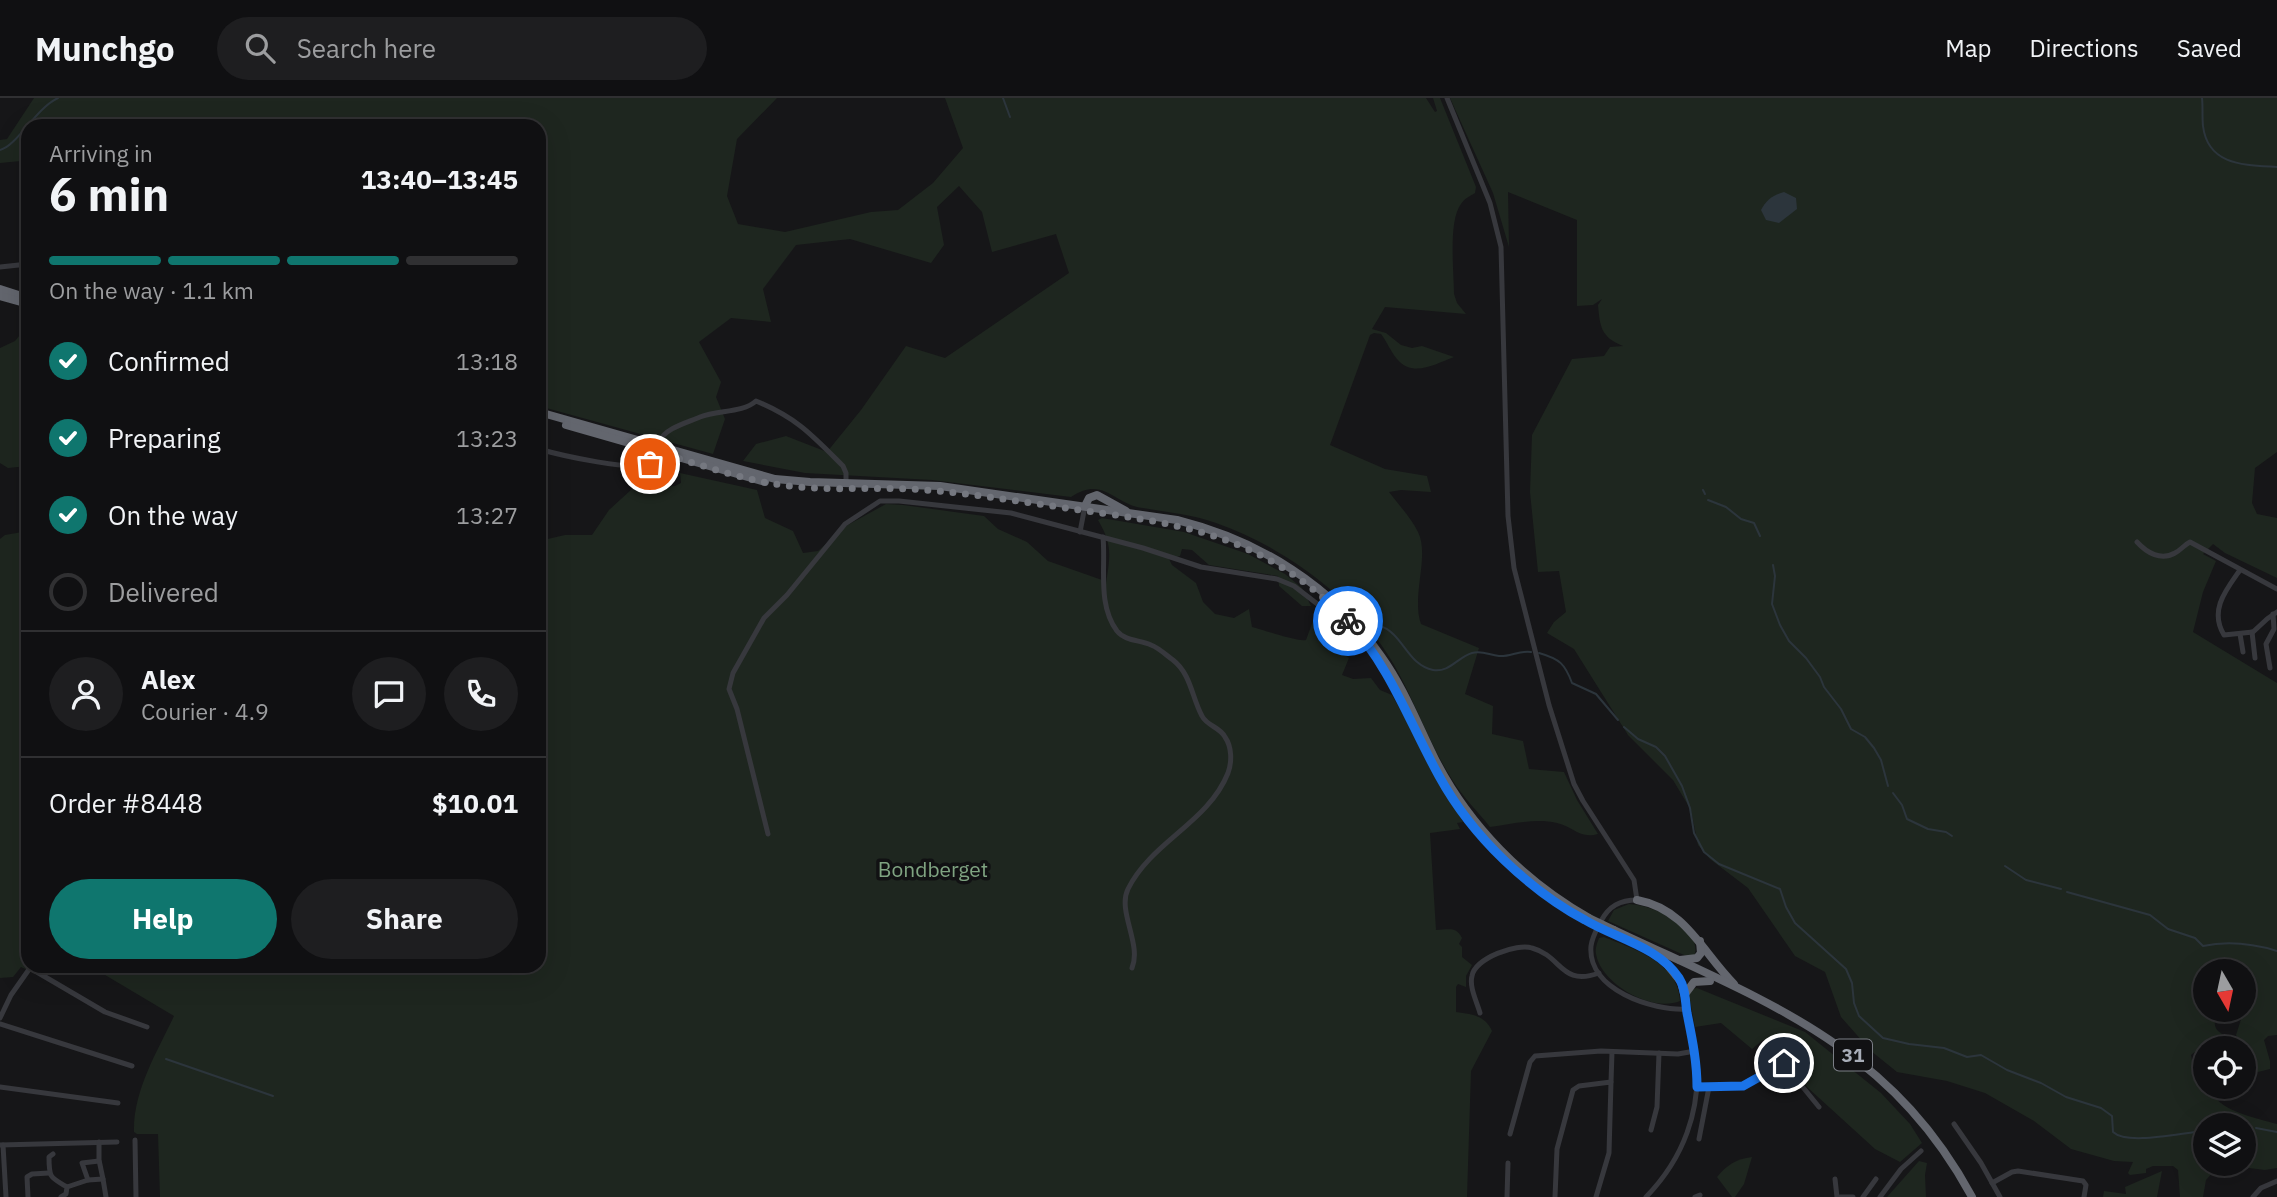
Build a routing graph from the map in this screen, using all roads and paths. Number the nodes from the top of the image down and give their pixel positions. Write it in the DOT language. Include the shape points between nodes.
graph roads {
  1 [pos="1447,98"];
  2 [pos="21,265"];
  3 [pos="0,267"];
  4 [pos="0,289"];
  5 [pos="0,296"];
  6 [pos="21,296"];
  7 [pos="21,302"];
  8 [pos="546,416"];
  9 [pos="657,449"];
  10 [pos="546,450"];
  11 [pos="846,483"];
  12 [pos="1085,509"];
  13 [pos="1128,513"];
  14 [pos="1080,532"];
  15 [pos="1103,537"];
  16 [pos="2137,541"];
  17 [pos="2240,570"];
  18 [pos="2277,589"];
  19 [pos="2275,613"];
  20 [pos="2276,627"];
  21 [pos="2252,632"];
  22 [pos="1359,634"];
  23 [pos="2240,634"];
  24 [pos="2275,637"];
  25 [pos="2242,652"];
  26 [pos="2255,657"];
  27 [pos="2270,667"];
  28 [pos="768,834"];
  29 [pos="1637,900"];
  30 [pos="1588,920"];
  31 [pos="1612,932"];
  32 [pos="1700,941"];
  33 [pos="1662,958"];
  34 [pos="1677,960"];
  35 [pos="1132,968"];
  36 [pos="26,973"];
  37 [pos="39,973"];
  38 [pos="1599,973"];
  39 [pos="1710,981"];
  40 [pos="1738,989"];
  41 [pos="1686,1001"];
  42 [pos="1480,1013"];
  43 [pos="0,1017"];
  44 [pos="0,1024"];
  45 [pos="147,1027"];
  46 [pos="1695,1051"];
  47 [pos="1612,1052"];
  48 [pos="1660,1053"];
  49 [pos="132,1066"];
  50 [pos="1611,1082"];
  51 [pos="0,1087"];
  52 [pos="1697,1087"];
  53 [pos="1709,1087"];
  54 [pos="118,1102"];
  55 [pos="1819,1107"];
  56 [pos="1954,1124"];
  57 [pos="1651,1130"];
  58 [pos="1510,1135"];
  59 [pos="1699,1139"];
  60 [pos="135,1140"];
  61 [pos="99,1142"];
  62 [pos="117,1142"];
  63 [pos="2,1145"];
  64 [pos="1921,1151"];
  65 [pos="53,1154"];
  66 [pos="99,1161"];
  67 [pos="1508,1163"];
  68 [pos="49,1173"];
  69 [pos="103,1179"];
  70 [pos="1876,1179"];
  71 [pos="88,1180"];
  72 [pos="1835,1180"];
  73 [pos="2277,1181"];
  74 [pos="1992,1183"];
  75 [pos="65,1194"];
  76 [pos="6,1197"];
  77 [pos="28,1197"];
  78 [pos="106,1197"];
  79 [pos="136,1197"];
  80 [pos="1507,1197"];
  81 [pos="1555,1197"];
  82 [pos="1596,1197"];
  83 [pos="1646,1197"];
  84 [pos="1839,1197"];
  85 [pos="1853,1197"];
  86 [pos="1863,1197"];
  87 [pos="1880,1197"];
  88 [pos="1970,1197"];
  89 [pos="2000,1197"];
  90 [pos="2084,1197"];
  91 [pos="2253,1197"];
  1 -- 29 [label="street" via="1490,204 1501,247 1508,516 1519,589 1570,772 1583,801 1634,880"];
  2 -- 3 [label="street"];
  4 -- 6 [label="highway"];
  5 -- 7 [label="highway"];
  8 -- 9 [label="highway, 31"];
  9 -- 10 [label="street" via="650,464 625,466"];
  9 -- 11 [label="highway, 31" via="775,479"];
  9 -- 11 [label="street" via="668,431 756,401 805,427 843,466"];
  9 -- 12 [label="highway, 31" via="755,480 790,486 939,491"];
  11 -- 12 [label="highway, 31" via="940,486"];
  12 -- 13 [label="highway, 31"];
  12 -- 13 [label="highway" via="1088,498 1097,495"];
  12 -- 14 [label="street"];
  12 -- 22 [label="highway, 31" via="1187,527 1249,549 1309,586"];
  13 -- 30 [label="highway, 31" via="1177,520 1238,539 1283,563 1330,598 1389,668 1443,774 1472,818 1501,851"];
  14 -- 15 [label="street"];
  14 -- 28 [label="street" via="1002,511 900,500 880,501 845,524 764,618 729,689"];
  15 -- 22 [label="street" via="1201,567 1286,581 1352,636"];
  15 -- 35 [label="street" via="1105,597 1115,628 1177,663 1203,719 1227,739 1231,757 1213,800 1147,864 1127,890 1135,958"];
  16 -- 17 [label="street" via="2148,552 2165,557 2190,542"];
  17 -- 18 [label="street"];
  17 -- 23 [label="street" via="2218,609 2221,632"];
  19 -- 20 [label="street"];
  19 -- 21 [label="street"];
  20 -- 24 [label="street"];
  21 -- 23 [label="street"];
  21 -- 26 [label="street"];
  22 -- 30 [label="highway, 31" via="1386,671 1441,779 1471,822 1517,872"];
  23 -- 25 [label="street"];
  24 -- 27 [label="street" via="2266,644"];
  29 -- 32 [label="highway" via="1672,913"];
  29 -- 38 [label="street" via="1609,909 1593,937 1591,951"];
  30 -- 31 [label="highway, 31, bridge"];
  31 -- 33 [label="highway, 31"];
  31 -- 34 [label="highway, 31"];
  32 -- 34 [label="highway" via="1697,958"];
  32 -- 40 [label="highway"];
  33 -- 39 [label="highway, 31"];
  33 -- 41 [label="highway" via="1678,978"];
  34 -- 40 [label="highway, 31"];
  36 -- 43 [label="street"];
  37 -- 45 [label="street" via="105,1012"];
  38 -- 41 [label="street" via="1643,1004"];
  38 -- 42 [label="street" via="1575,977 1536,949 1510,948 1474,971 1472,984"];
  39 -- 41 [label="highway" via="1694,982"];
  39 -- 88 [label="highway, 31" via="1795,1022 1862,1068 1926,1135"];
  40 -- 88 [label="highway, 31" via="1821,1032 1875,1073 1927,1129"];
  41 -- 46 [label="street"];
  44 -- 49 [label="street"];
  46 -- 48 [label="street"];
  46 -- 52 [label="street"];
  47 -- 48 [label="street"];
  47 -- 50 [label="street"];
  47 -- 58 [label="street" via="1532,1058"];
  48 -- 57 [label="street"];
  50 -- 81 [label="street" via="1573,1090 1557,1149"];
  50 -- 82 [label="street" via="1609,1153"];
  51 -- 54 [label="street"];
  52 -- 53 [label="street"];
  52 -- 83 [label="street" via="1683,1144"];
  53 -- 55 [label="street" via="1743,1086 1784,1063"];
  53 -- 59 [label="street"];
  56 -- 74 [label="street"];
  60 -- 79 [label="street"];
  61 -- 62 [label="street"];
  61 -- 63 [label="street"];
  61 -- 66 [label="street"];
  63 -- 76 [label="street"];
  64 -- 87 [label="street"];
  65 -- 68 [label="street"];
  66 -- 69 [label="street"];
  66 -- 71 [label="street" via="82,1163"];
  67 -- 80 [label="street"];
  68 -- 75 [label="street"];
  68 -- 77 [label="street" via="27,1177"];
  69 -- 71 [label="street"];
  69 -- 78 [label="street"];
  70 -- 86 [label="street"];
  71 -- 75 [label="street"];
  72 -- 84 [label="street"];
  73 -- 91 [label="street" via="2260,1188"];
  74 -- 89 [label="street"];
  74 -- 90 [label="street" via="2015,1171 2085,1182"];
  84 -- 85 [label="street"];
}
